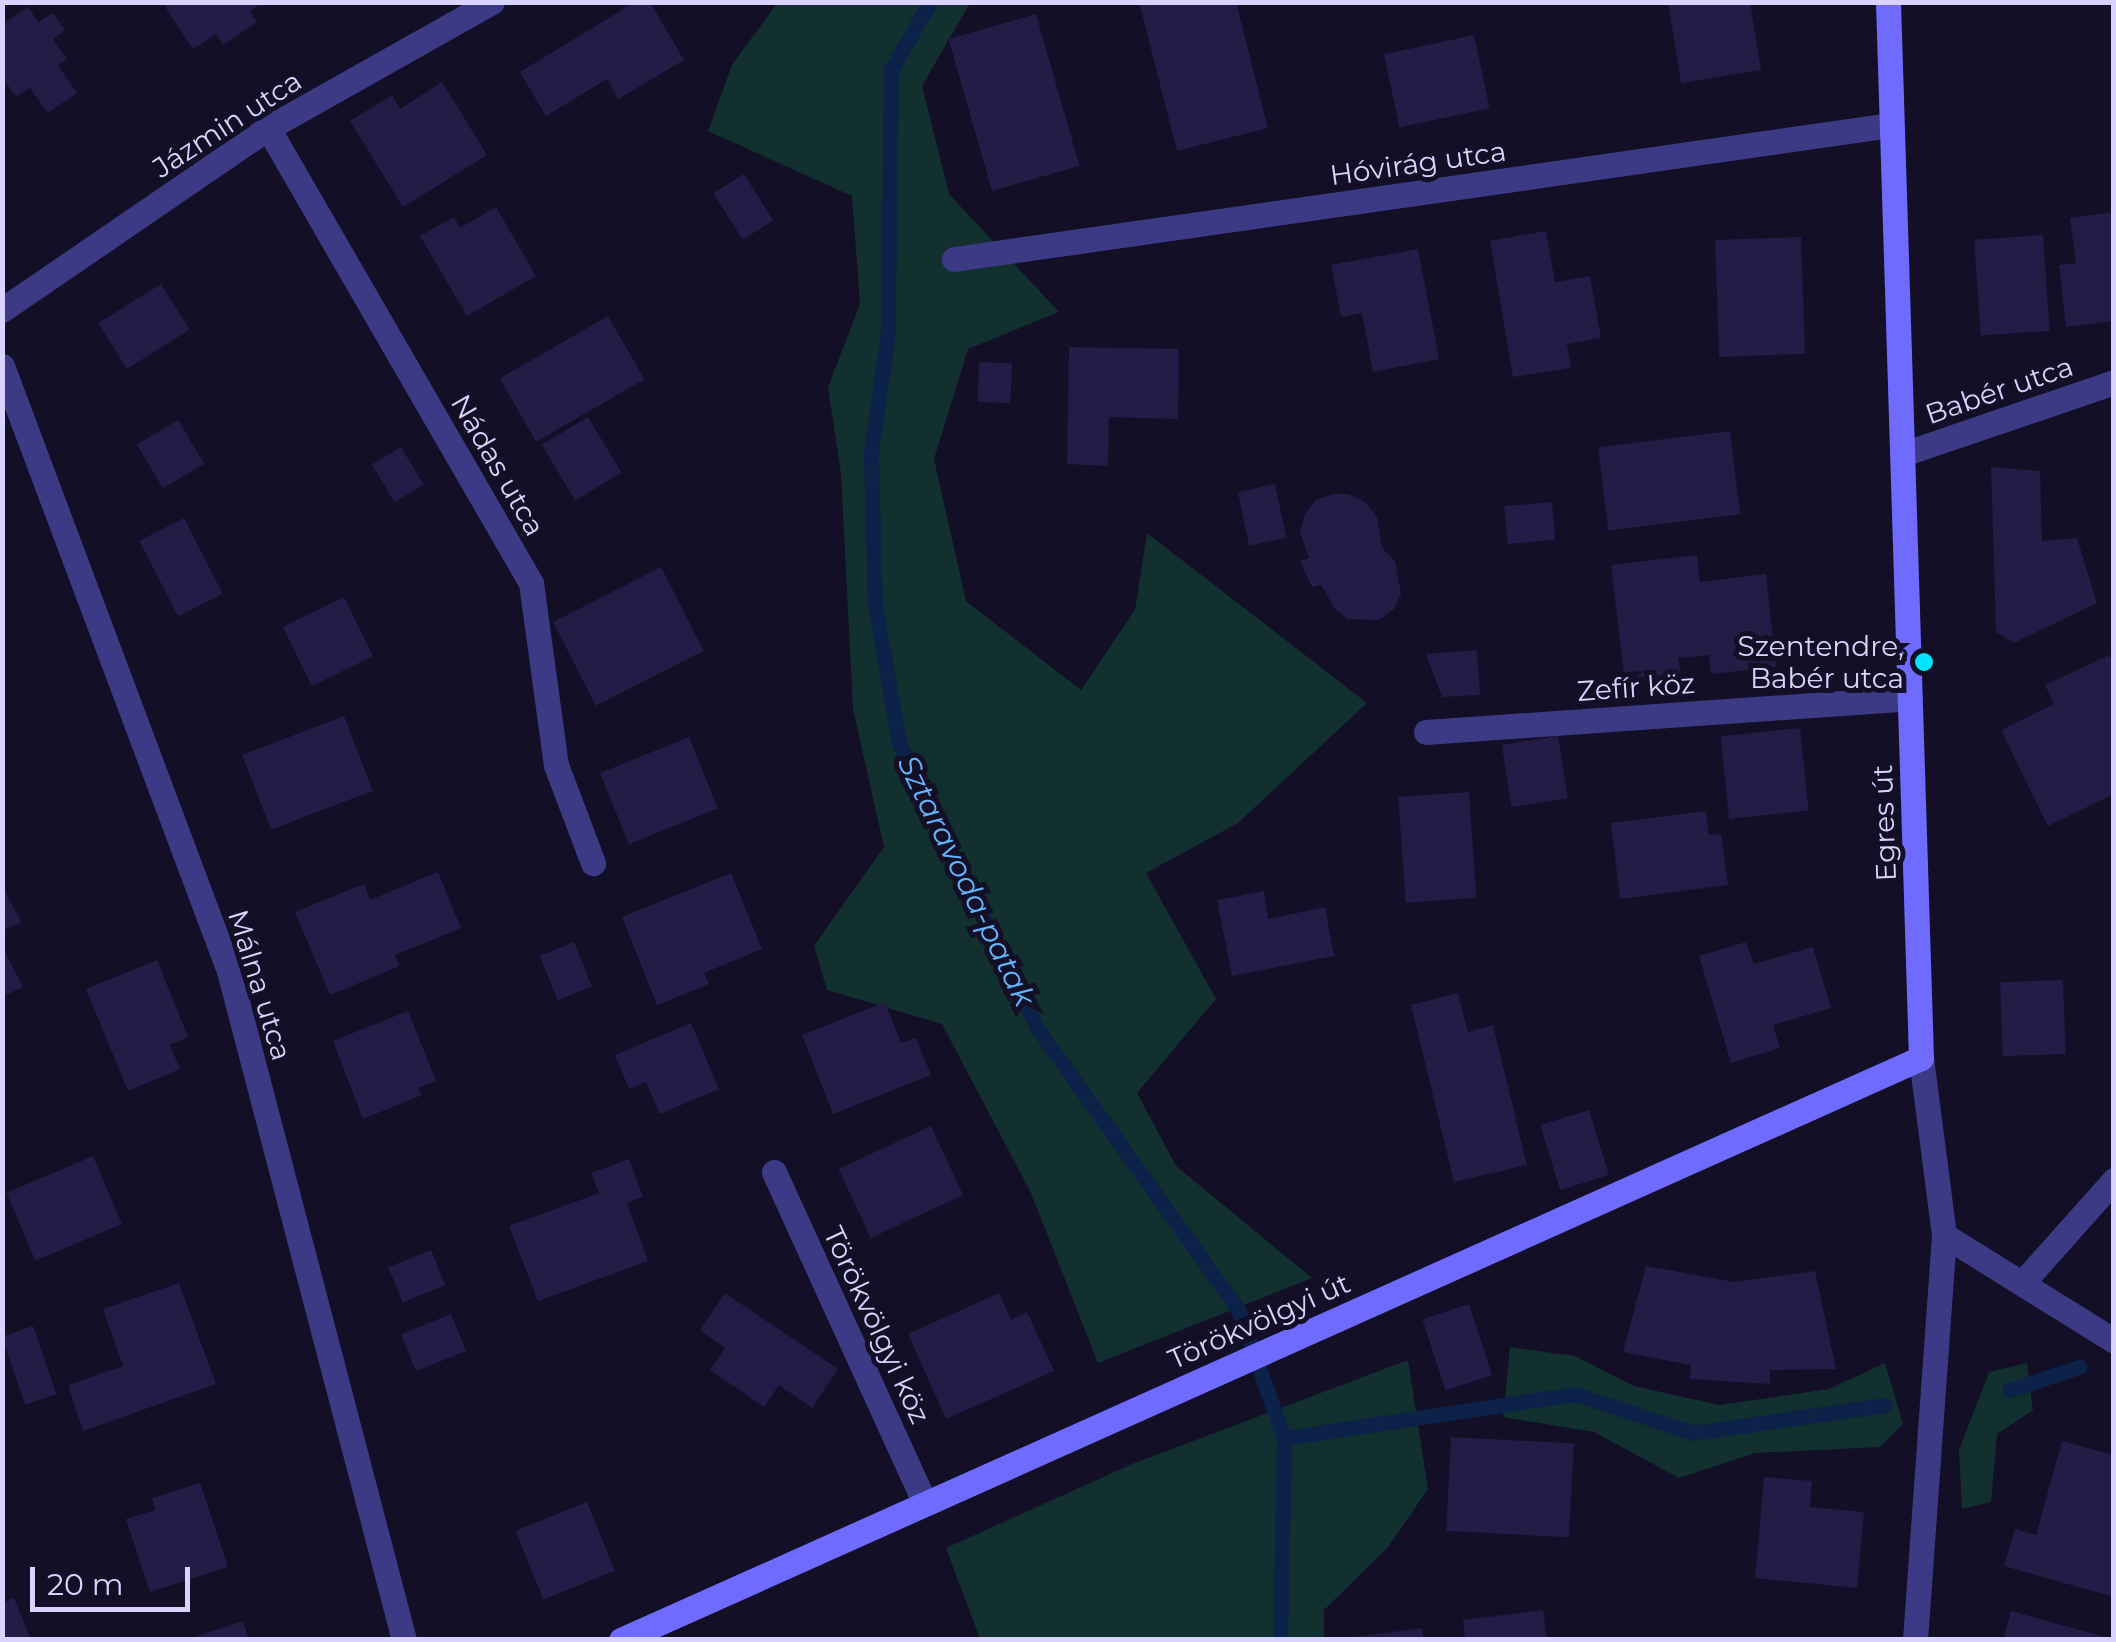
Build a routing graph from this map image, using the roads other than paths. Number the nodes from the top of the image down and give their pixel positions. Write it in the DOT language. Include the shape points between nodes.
graph roads {
  1 [pos="492,2"];
  2 [pos="1888,2"];
  3 [pos="1891,126"];
  4 [pos="268,128"];
  5 [pos="954,259"];
  6 [pos="2,310"];
  7 [pos="2,366"];
  8 [pos="2114,382"];
  9 [pos="1903,454"];
  10 [pos="1910,698"];
  11 [pos="1426,732"];
  12 [pos="593,863"];
  13 [pos="1921,1058"];
  14 [pos="774,1172"];
  15 [pos="2114,1180"];
  16 [pos="1944,1235"];
  17 [pos="2023,1282"];
  18 [pos="2114,1340"];
  19 [pos="925,1503"];
  20 [pos="404,1640"];
  21 [pos="622,1640"];
  22 [pos="1915,1640"];
  1 -- 4 [label="street, Jázmin utca"];
  2 -- 3 [label="street, Egres út"];
  3 -- 5 [label="street, Hóvirág utca"];
  3 -- 9 [label="street, Egres út"];
  4 -- 6 [label="street, Jázmin utca"];
  4 -- 12 [label="street, Nádas utca" via="531,583 556,766"];
  7 -- 20 [label="street, Málna utca" via="229,971"];
  8 -- 9 [label="street, Babér utca"];
  9 -- 10 [label="street, Egres út"];
  10 -- 11 [label="street, Zefír köz"];
  10 -- 13 [label="street, Egres út"];
  13 -- 16 [label="street, Egres út"];
  13 -- 19 [label="street, Törökvölgyi út"];
  14 -- 19 [label="street, Törökvölgyi köz"];
  15 -- 17 [label="street"];
  16 -- 17 [label="street"];
  16 -- 22 [label="street, Egres út"];
  17 -- 18 [label="street"];
  19 -- 21 [label="street, Törökvölgyi út"];
}
